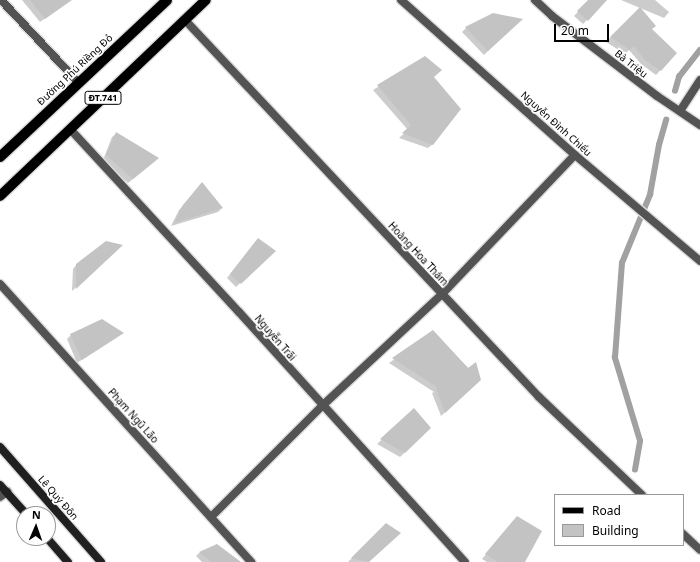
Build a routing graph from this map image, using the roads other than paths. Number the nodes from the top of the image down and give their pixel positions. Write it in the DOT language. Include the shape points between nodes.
graph roads {
  1 [pos="1,0"];
  2 [pos="167,0"];
  3 [pos="206,0"];
  4 [pos="401,0"];
  5 [pos="535,0"];
  6 [pos="185,20"];
  7 [pos="700,80"];
  8 [pos="79,83"];
  9 [pos="680,111"];
  10 [pos="700,125"];
  11 [pos="70,129"];
  12 [pos="575,155"];
  13 [pos="0,157"];
  14 [pos="0,196"];
  15 [pos="700,261"];
  16 [pos="0,284"];
  17 [pos="442,294"];
  18 [pos="322,406"];
  19 [pos="0,447"];
  20 [pos="0,485"];
  21 [pos="3,494"];
  22 [pos="641,494"];
  23 [pos="17,506"];
  24 [pos="211,517"];
  25 [pos="684,535"];
  26 [pos="54,546"];
  27 [pos="700,550"];
  28 [pos="68,562"];
  29 [pos="101,562"];
  30 [pos="251,562"];
  31 [pos="465,562"];
  1 -- 8 [label="street"];
  2 -- 8 [label="main road, Đường Phú Riềng Đỏ / ĐT.741"];
  3 -- 6 [label="main road, ĐT.741"];
  4 -- 12 [label="street, Nguyễn Đình Chiểu"];
  5 -- 9 [label="street, Bà Triệu" via="558,21"];
  6 -- 11 [label="main road, ĐT.741"];
  6 -- 17 [label="street, Hoàng Hoa Thám"];
  7 -- 9 [label="street"];
  8 -- 13 [label="main road, Đường Phú Riềng Đỏ / ĐT.741"];
  9 -- 10 [label="street, Bà Triệu"];
  11 -- 14 [label="main road, ĐT.741"];
  11 -- 18 [label="street, Nguyễn Trãi"];
  12 -- 15 [label="street, Nguyễn Đình Chiểu"];
  12 -- 17 [label="street"];
  16 -- 24 [label="street, Phạm Ngũ Lão"];
  17 -- 18 [label="street"];
  17 -- 22 [label="street, Hoàng Hoa Thám" via="539,397"];
  18 -- 24 [label="street"];
  18 -- 31 [label="street, Nguyễn Trãi"];
  19 -- 29 [label="main road, Lê Quý Đôn"];
  20 -- 21 [label="main road"];
  21 -- 23 [label="main road"];
  24 -- 30 [label="street, Phạm Ngũ Lão"];
  25 -- 27 [label="street"];
  26 -- 28 [label="main road"];
}
